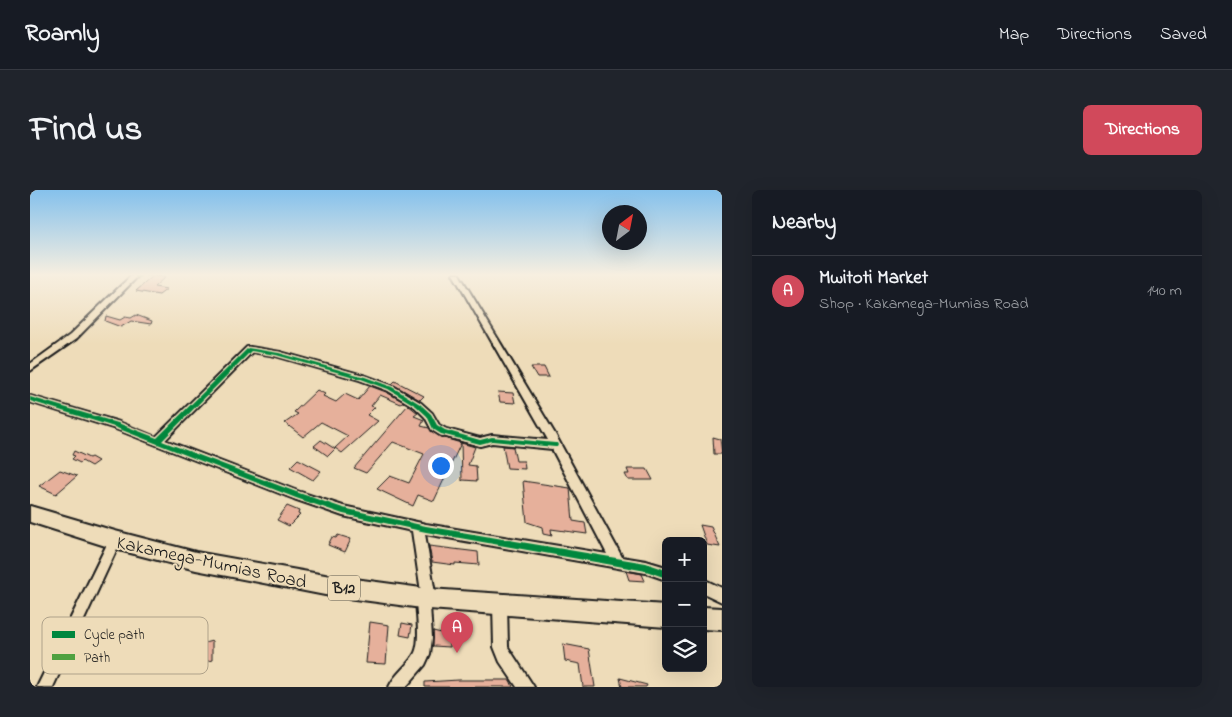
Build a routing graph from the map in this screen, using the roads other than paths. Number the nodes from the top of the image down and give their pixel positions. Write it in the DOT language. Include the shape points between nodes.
graph roads {
  1 [pos="113,297"];
  2 [pos="469,297"];
  3 [pos="30,368"];
  4 [pos="30,399"];
  5 [pos="158,441"];
  6 [pos="555,445"];
  7 [pos="30,514"];
  8 [pos="418,528"];
  9 [pos="115,540"];
  10 [pos="618,562"];
  11 [pos="662,573"];
  12 [pos="707,588"];
  13 [pos="722,595"];
  14 [pos="426,598"];
  15 [pos="500,604"];
  16 [pos="662,616"];
  17 [pos="79,617"];
  18 [pos="707,618"];
  19 [pos="722,619"];
  20 [pos="52,674"];
  21 [pos="46,687"];
  22 [pos="397,687"];
  23 [pos="526,687"];
  1 -- 3 [label="street" via="73,337"];
  2 -- 6 [label="street"];
  4 -- 5 [label="street"];
  5 -- 6 [label="street" via="250,349 390,388 418,405 443,432 480,442 492,439"];
  5 -- 8 [label="street" via="298,496 343,511"];
  6 -- 10 [label="street"];
  7 -- 9 [label="highway, Kakamega-Mumias Road / B12"];
  8 -- 10 [label="street"];
  8 -- 14 [label="street"];
  9 -- 14 [label="highway, Kakamega-Mumias Road / B12" via="325,585"];
  9 -- 17 [label="street"];
  10 -- 11 [label="street"];
  12 -- 13 [label="street"];
  14 -- 15 [label="highway, Kakamega-Mumias Road / B12"];
  14 -- 22 [label="street" via="424,651"];
  15 -- 16 [label="highway, Kakamega-Mumias Road / B12"];
  15 -- 23 [label="street" via="505,658"];
  18 -- 19 [label="highway"];
  20 -- 21 [label="street"];
}
